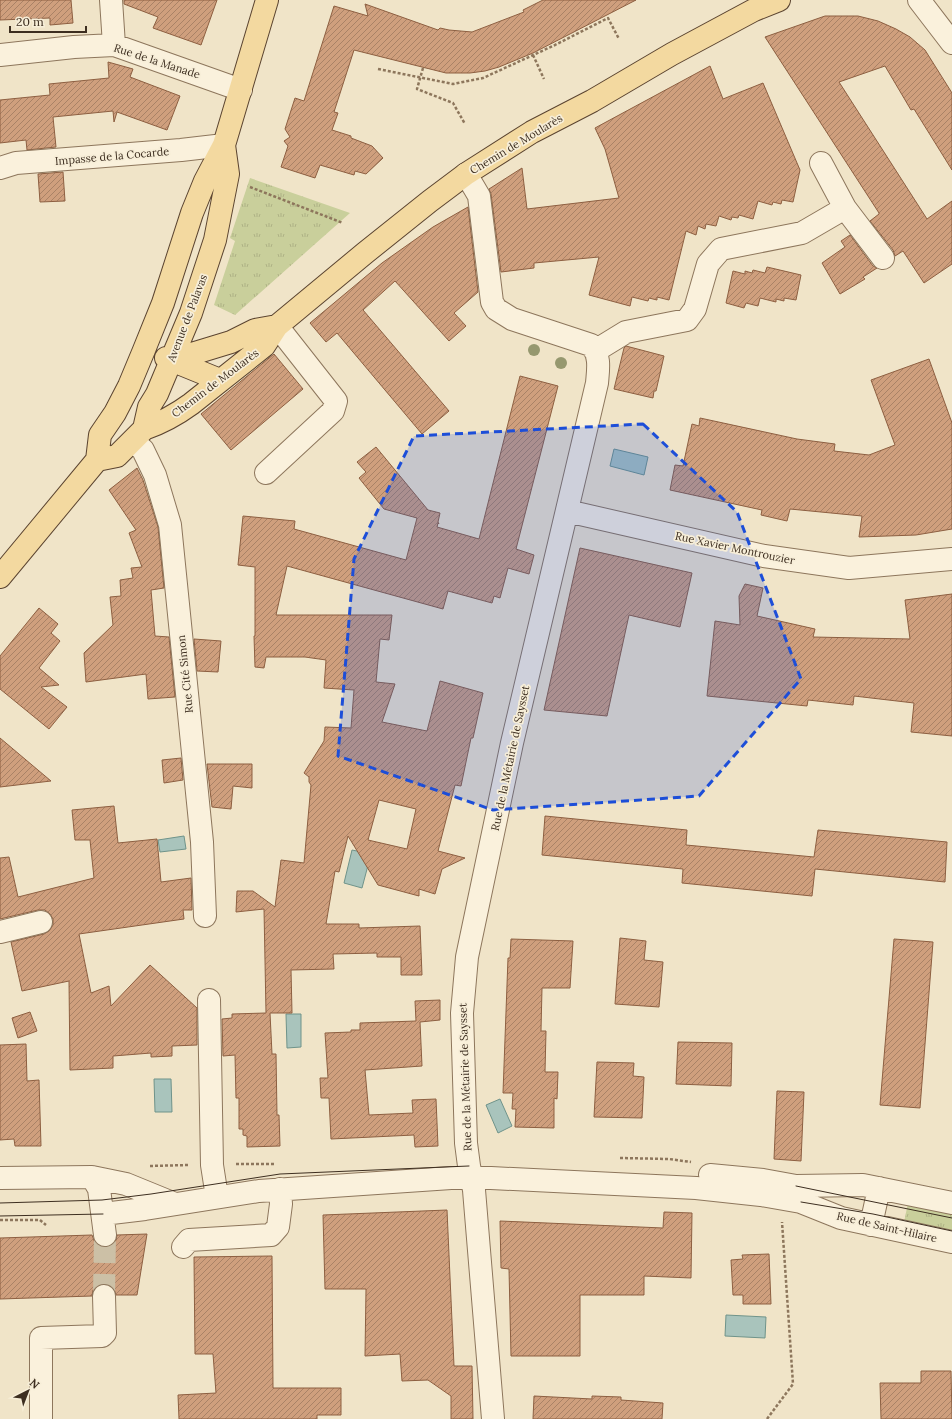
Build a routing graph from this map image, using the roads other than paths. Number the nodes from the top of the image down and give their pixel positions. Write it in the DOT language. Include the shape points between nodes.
graph roads {
  1 [pos="111,0"];
  2 [pos="267,0"];
  3 [pos="779,0"];
  4 [pos="919,0"];
  5 [pos="952,43"];
  6 [pos="114,45"];
  7 [pos="0,55"];
  8 [pos="241,90"];
  9 [pos="224,145"];
  10 [pos="821,163"];
  11 [pos="0,168"];
  12 [pos="466,174"];
  13 [pos="845,208"];
  14 [pos="884,258"];
  15 [pos="277,326"];
  16 [pos="144,350"];
  17 [pos="596,351"];
  18 [pos="172,360"];
  19 [pos="220,380"];
  20 [pos="138,435"];
  21 [pos="97,460"];
  22 [pos="266,473"];
  23 [pos="567,512"];
  24 [pos="952,559"];
  25 [pos="0,577"];
  26 [pos="205,916"];
  27 [pos="41,922"];
  28 [pos="0,932"];
  29 [pos="209,1000"];
  30 [pos="470,1172"];
  31 [pos="92,1176"];
  32 [pos="0,1178"];
  33 [pos="878,1188"];
  34 [pos="280,1189"];
  35 [pos="798,1194"];
  36 [pos="217,1197"];
  37 [pos="952,1203"];
  38 [pos="174,1204"];
  39 [pos="871,1225"];
  40 [pos="952,1242"];
  41 [pos="183,1247"];
  42 [pos="104,1296"];
  43 [pos="41,1419"];
  44 [pos="493,1419"];
  1 -- 6 [label="street"];
  2 -- 8 [label="main road, Avenue de Palavas"];
  3 -- 12 [label="main road, Chemin de Moularès" via="754,10 672,54 592,101 532,132"];
  4 -- 5 [label="street"];
  6 -- 7 [label="street, Rue de la Manade"];
  6 -- 8 [label="street, Rue de la Manade"];
  8 -- 9 [label="main road, Avenue de Palavas"];
  9 -- 11 [label="street, Impasse de la Cocarde" via="16,163"];
  9 -- 16 [label="main road, Avenue de Palavas" via="192,213 163,303"];
  9 -- 18 [label="main road, Avenue de Palavas" via="228,174 215,240 195,302"];
  10 -- 13 [label="street"];
  12 -- 15 [label="main road, Chemin de Moularès"];
  12 -- 17 [label="street" via="479,196 492,302 496,309 512,319 591,345"];
  13 -- 14 [label="street"];
  13 -- 17 [label="street" via="802,233 721,249 708,264 695,308 687,320 626,332"];
  15 -- 18 [label="main road, Chemin de Moularès" via="255,330 231,342"];
  15 -- 19 [label="main road, Chemin de Moularès" via="264,346"];
  15 -- 22 [label="street" via="336,401 333,411"];
  16 -- 18 [label="main road"];
  16 -- 21 [label="main road, Avenue de Palavas" via="129,386 100,435"];
  17 -- 23 [label="street, Rue de la Métairie de Saysset" via="597,383"];
  18 -- 19 [label="main road"];
  18 -- 20 [label="main road, Avenue de Palavas" via="157,394 148,407"];
  19 -- 20 [label="main road, Chemin de Moularès" via="180,412"];
  20 -- 21 [label="main road" via="117,456"];
  20 -- 26 [label="street, Rue Cité Simon" via="155,475 170,525 202,842"];
  21 -- 25 [label="main road"];
  23 -- 24 [label="street, Rue Xavier Montrouzier" via="764,556 849,568"];
  23 -- 30 [label="street, Rue de la Métairie de Saysset" via="512,743 467,957 462,1013 466,1143"];
  27 -- 28 [label="street"];
  29 -- 36 [label="street" via="212,1165"];
  30 -- 34 [label="street"];
  30 -- 35 [label="street" via="617,1169 695,1173 763,1180"];
  30 -- 44 [label="street, Rue de la Métairie de Saysset" via="474,1190"];
  31 -- 32 [label="street"];
  31 -- 38 [label="street" via="126,1184"];
  31 -- 38 [label="street" via="99,1189 104,1225"];
  33 -- 35 [label="street" via="864,1185"];
  33 -- 37 [label="street"];
  33 -- 39 [label="street"];
  34 -- 36 [label="street"];
  34 -- 41 [label="street" via="278,1228 271,1235 189,1240"];
  35 -- 39 [label="street, Rue de Saint-Hilaire" via="841,1218"];
  36 -- 38 [label="street"];
  39 -- 40 [label="street, Rue de Saint-Hilaire"];
  42 -- 43 [label="street" via="105,1333 102,1336 41,1338"];
}
